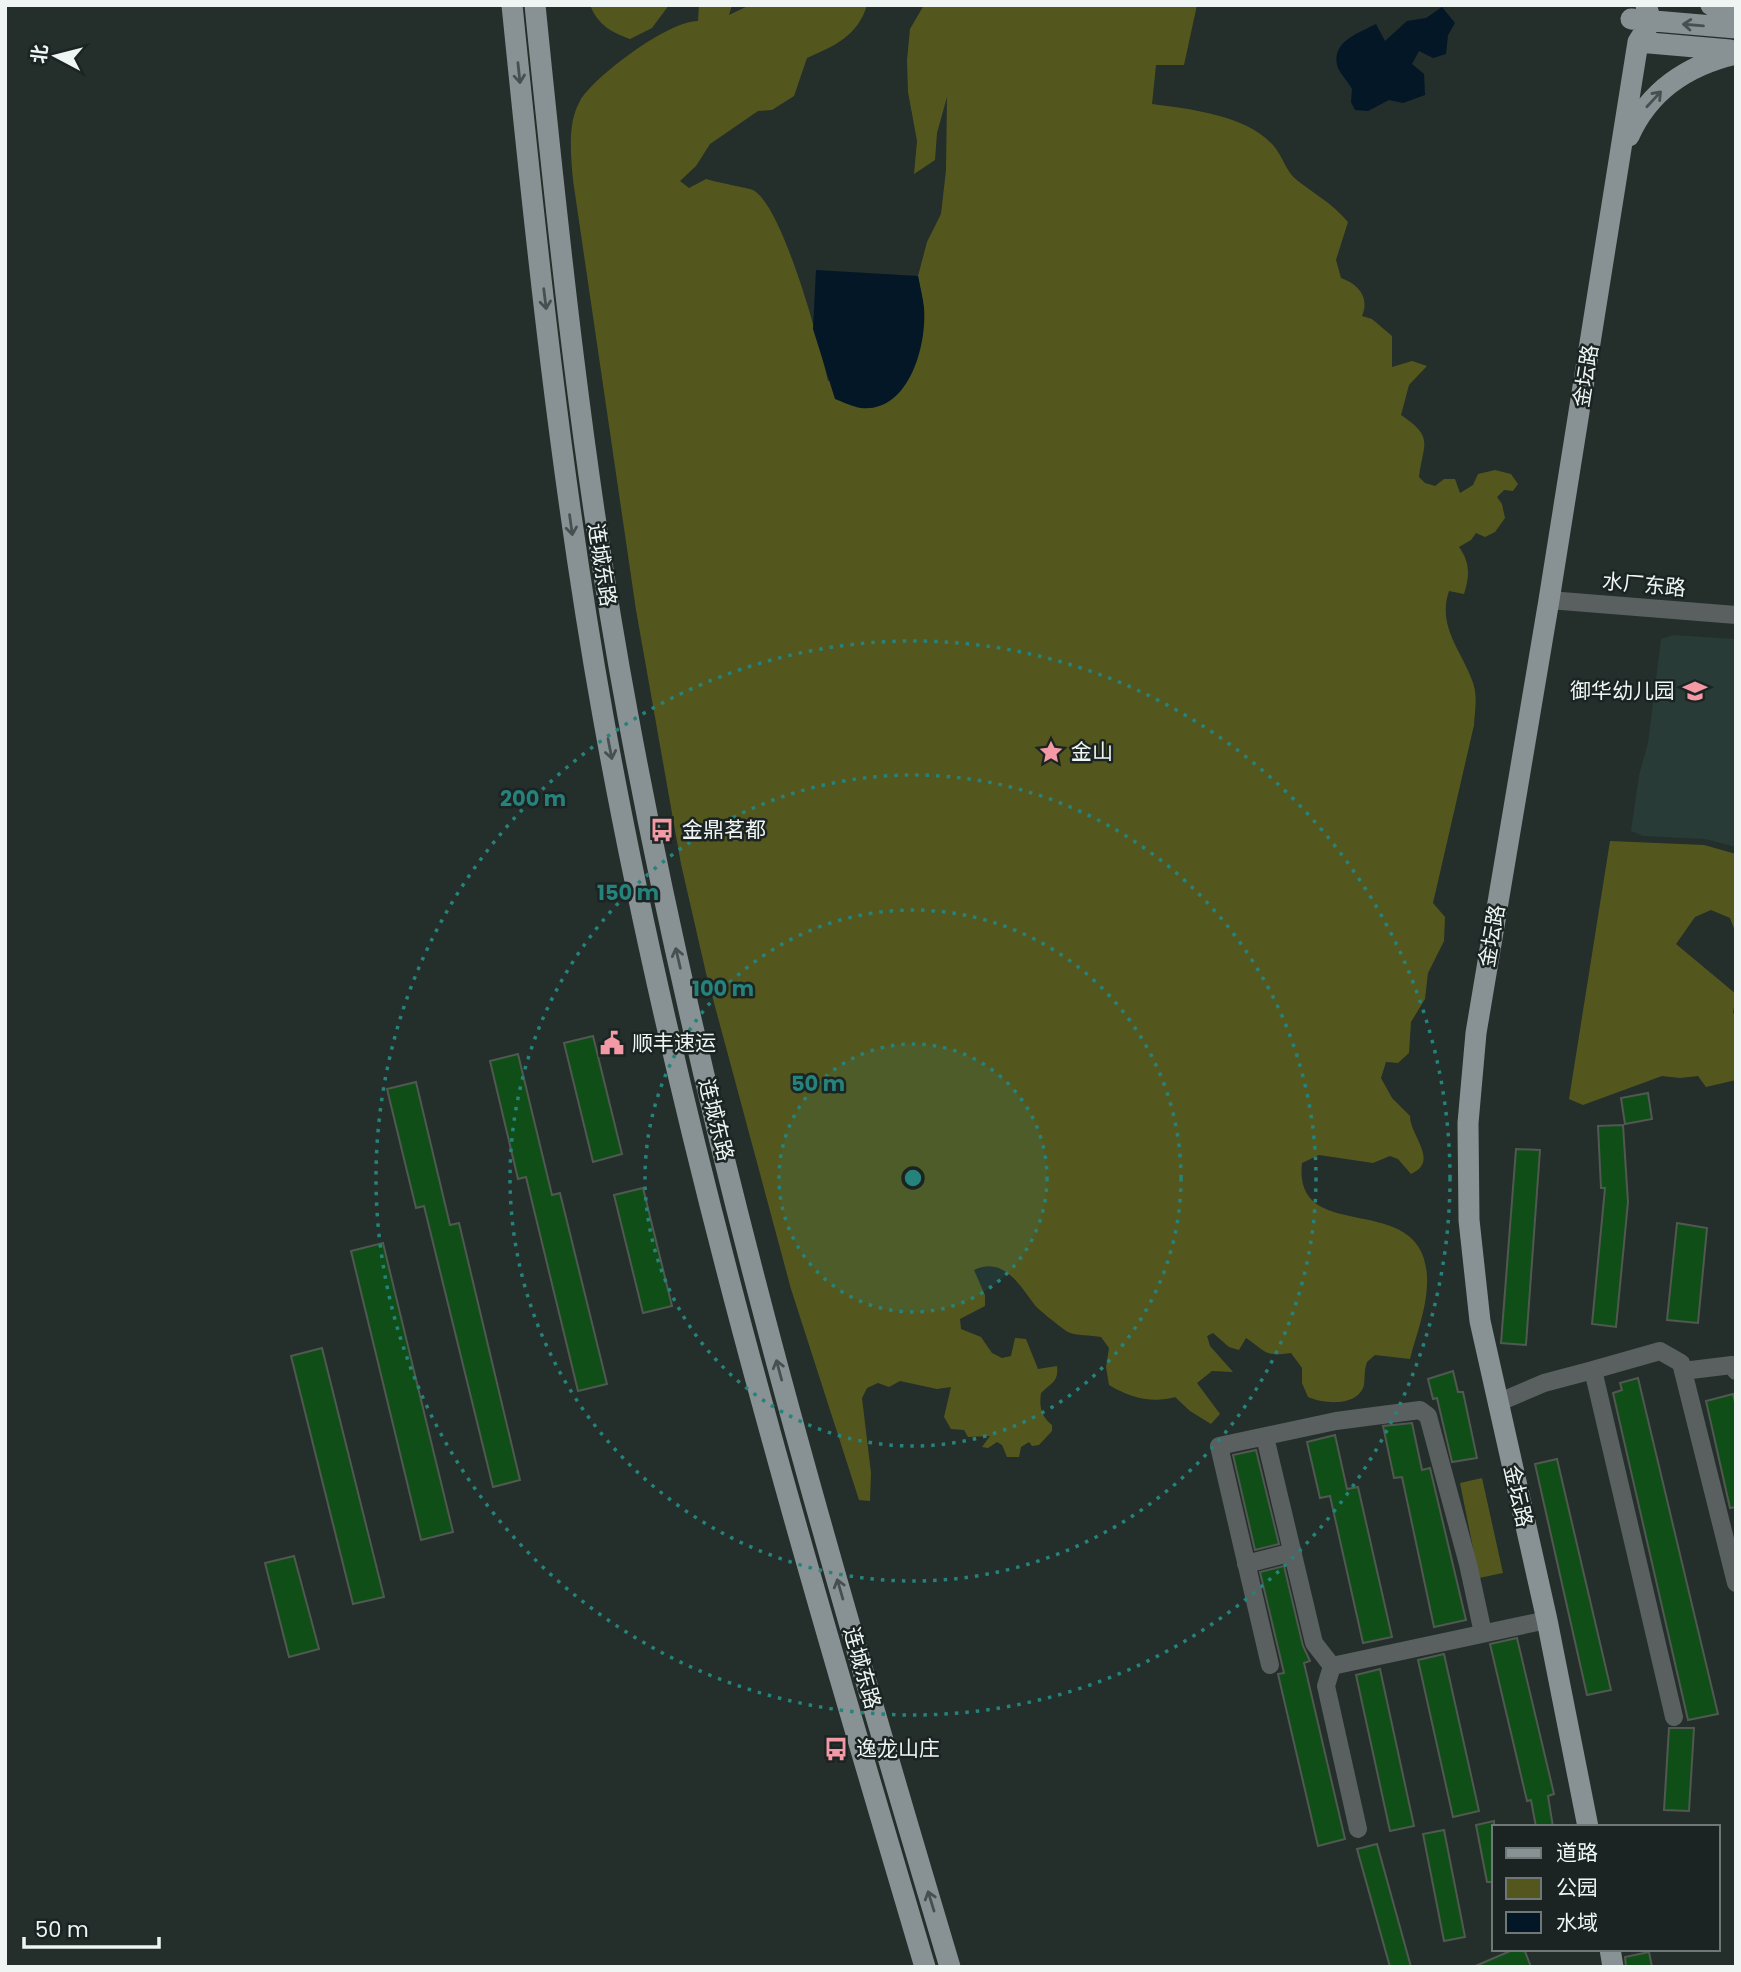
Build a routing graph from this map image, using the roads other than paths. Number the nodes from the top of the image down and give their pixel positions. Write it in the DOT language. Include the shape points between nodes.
graph roads {
  1 [pos="512,5"];
  2 [pos="535,5"];
  3 [pos="1711,5"];
  4 [pos="1639,13"];
  5 [pos="1736,18"];
  6 [pos="1736,29"];
  7 [pos="1638,43"];
  8 [pos="1736,52"];
  9 [pos="1621,158"];
  10 [pos="1549,600"];
  11 [pos="1736,615"];
  12 [pos="1593,1370"];
  13 [pos="1683,1371"];
  14 [pos="1736,1371"];
  15 [pos="1497,1403"];
  16 [pos="1265,1437"];
  17 [pos="1293,1552"];
  18 [pos="1246,1563"];
  19 [pos="1736,1583"];
  20 [pos="1547,1620"];
  21 [pos="1483,1633"];
  22 [pos="1270,1665"];
  23 [pos="1332,1666"];
  24 [pos="1674,1717"];
  25 [pos="1588,1825"];
  26 [pos="1357,1829"];
  27 [pos="925,1967"];
  28 [pos="950,1967"];
  1 -- 27 [label="main road, 连城东路, one-way" via="571,527 643,916 737,1304 835,1663"];
  28 -- 2 [label="main road, 连城东路, one-way" via="764,1314 668,914 595,524"];
  3 -- 5 [label="main road"];
  6 -- 4 [label="main road, one-way"];
  4 -- 7 [label="main road, 金坛路"];
  7 -- 8 [label="main road"];
  7 -- 9 [label="main road, 金坛路"];
  9 -- 8 [label="main road, one-way" via="1630,133 1658,93 1693,68"];
  9 -- 10 [label="main road, 金坛路"];
  10 -- 11 [label="street, 水厂东路"];
  10 -- 15 [label="main road, 金坛路" via="1471,1078 1469,1220 1480,1321"];
  12 -- 13 [label="street" via="1660,1351 1681,1363"];
  12 -- 15 [label="street"];
  12 -- 24 [label="street"];
  13 -- 14 [label="street" via="1732,1365"];
  13 -- 19 [label="street"];
  15 -- 20 [label="main road, 金坛路"];
  16 -- 17 [label="street"];
  16 -- 18 [label="street" via="1219,1446"];
  16 -- 21 [label="street" via="1336,1421 1420,1410 1428,1416"];
  17 -- 18 [label="street"];
  17 -- 23 [label="street" via="1314,1643"];
  18 -- 22 [label="street"];
  20 -- 21 [label="street"];
  20 -- 25 [label="main road, 金坛路"];
  21 -- 23 [label="street"];
  23 -- 26 [label="street" via="1326,1686"];
}
